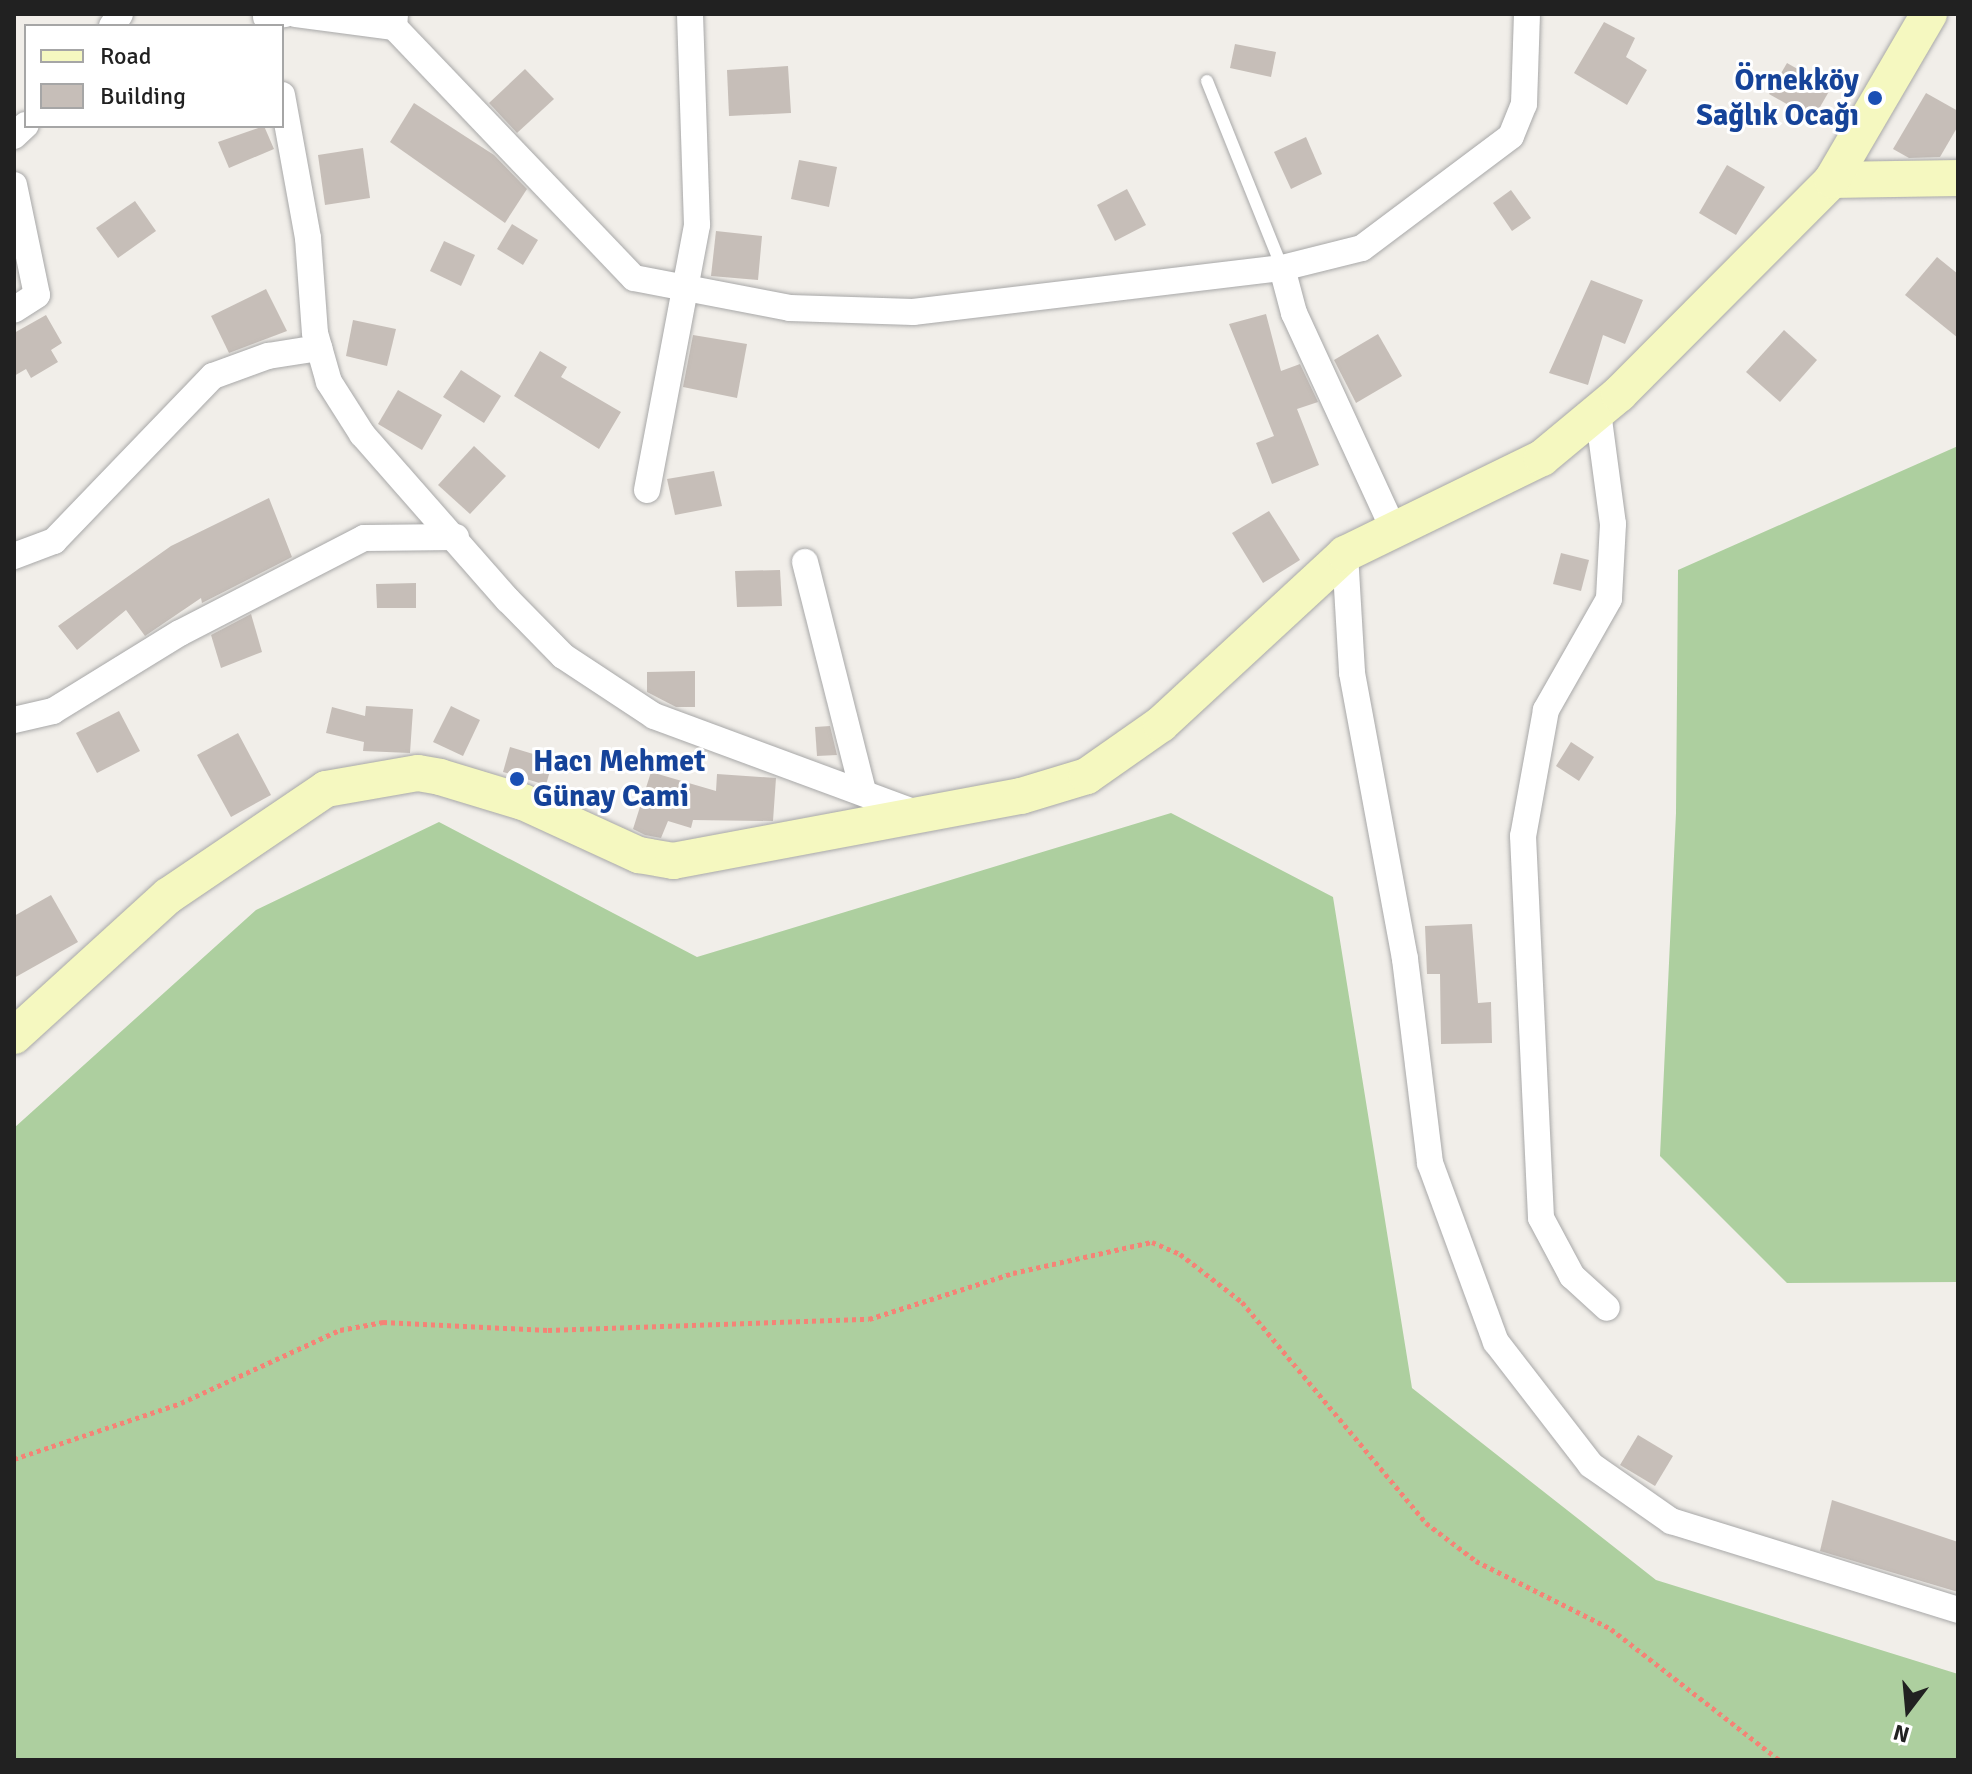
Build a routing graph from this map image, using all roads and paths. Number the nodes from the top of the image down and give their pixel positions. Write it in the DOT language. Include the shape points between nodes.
graph roads {
  1 [pos="296,14"];
  2 [pos="690,14"];
  3 [pos="1527,14"];
  4 [pos="1929,14"];
  5 [pos="395,20"];
  6 [pos="1207,81"];
  7 [pos="284,109"];
  8 [pos="1958,178"];
  9 [pos="1832,180"];
  10 [pos="14,185"];
  11 [pos="1282,268"];
  12 [pos="684,290"];
  13 [pos="14,310"];
  14 [pos="319,348"];
  15 [pos="1598,412"];
  16 [pos="647,490"];
  17 [pos="1394,530"];
  18 [pos="456,537"];
  19 [pos="1345,554"];
  20 [pos="14,556"];
  21 [pos="805,562"];
  22 [pos="14,720"];
  23 [pos="863,791"];
  24 [pos="914,812"];
  25 [pos="14,1036"];
  26 [pos="1607,1308"];
  27 [pos="14,1459"];
  28 [pos="1958,1610"];
  29 [pos="1779,1760"];
  1 -- 5 [label="street"];
  2 -- 12 [label="street" via="700,171"];
  3 -- 11 [label="street" via="1524,104 1511,136 1362,248"];
  4 -- 9 [label="street"];
  5 -- 12 [label="street" via="596,244 634,278"];
  6 -- 11 [label="lane"];
  7 -- 14 [label="street"];
  8 -- 9 [label="street"];
  9 -- 15 [label="street"];
  10 -- 13 [label="street" via="37,295"];
  11 -- 12 [label="street" via="913,312 790,308"];
  11 -- 17 [label="street" via="1294,313"];
  12 -- 16 [label="street"];
  14 -- 18 [label="street" via="329,382 362,434"];
  14 -- 20 [label="street" via="268,356 213,376 54,541"];
  15 -- 17 [label="street" via="1542,458"];
  15 -- 26 [label="street" via="1613,524 1609,599 1546,710 1523,836 1541,1218 1572,1276"];
  17 -- 19 [label="street"];
  18 -- 22 [label="street" via="364,538 180,633 53,711"];
  18 -- 23 [label="street" via="563,656 611,693 706,737"];
  19 -- 24 [label="street" via="1161,724 1087,776 1021,796"];
  19 -- 28 [label="street" via="1352,673 1405,959 1430,1163 1496,1342 1591,1465 1671,1521"];
  21 -- 23 [label="street"];
  23 -- 24 [label="street"];
  24 -- 25 [label="street" via="673,861 639,855 523,802 440,777 418,773 326,789 168,896"];
  27 -- 29 [label="path" via="181,1403 340,1330 383,1322 548,1330 869,1319 1027,1269 1152,1242 1180,1254 1242,1302 1426,1523 1476,1561 1611,1629"];
}
